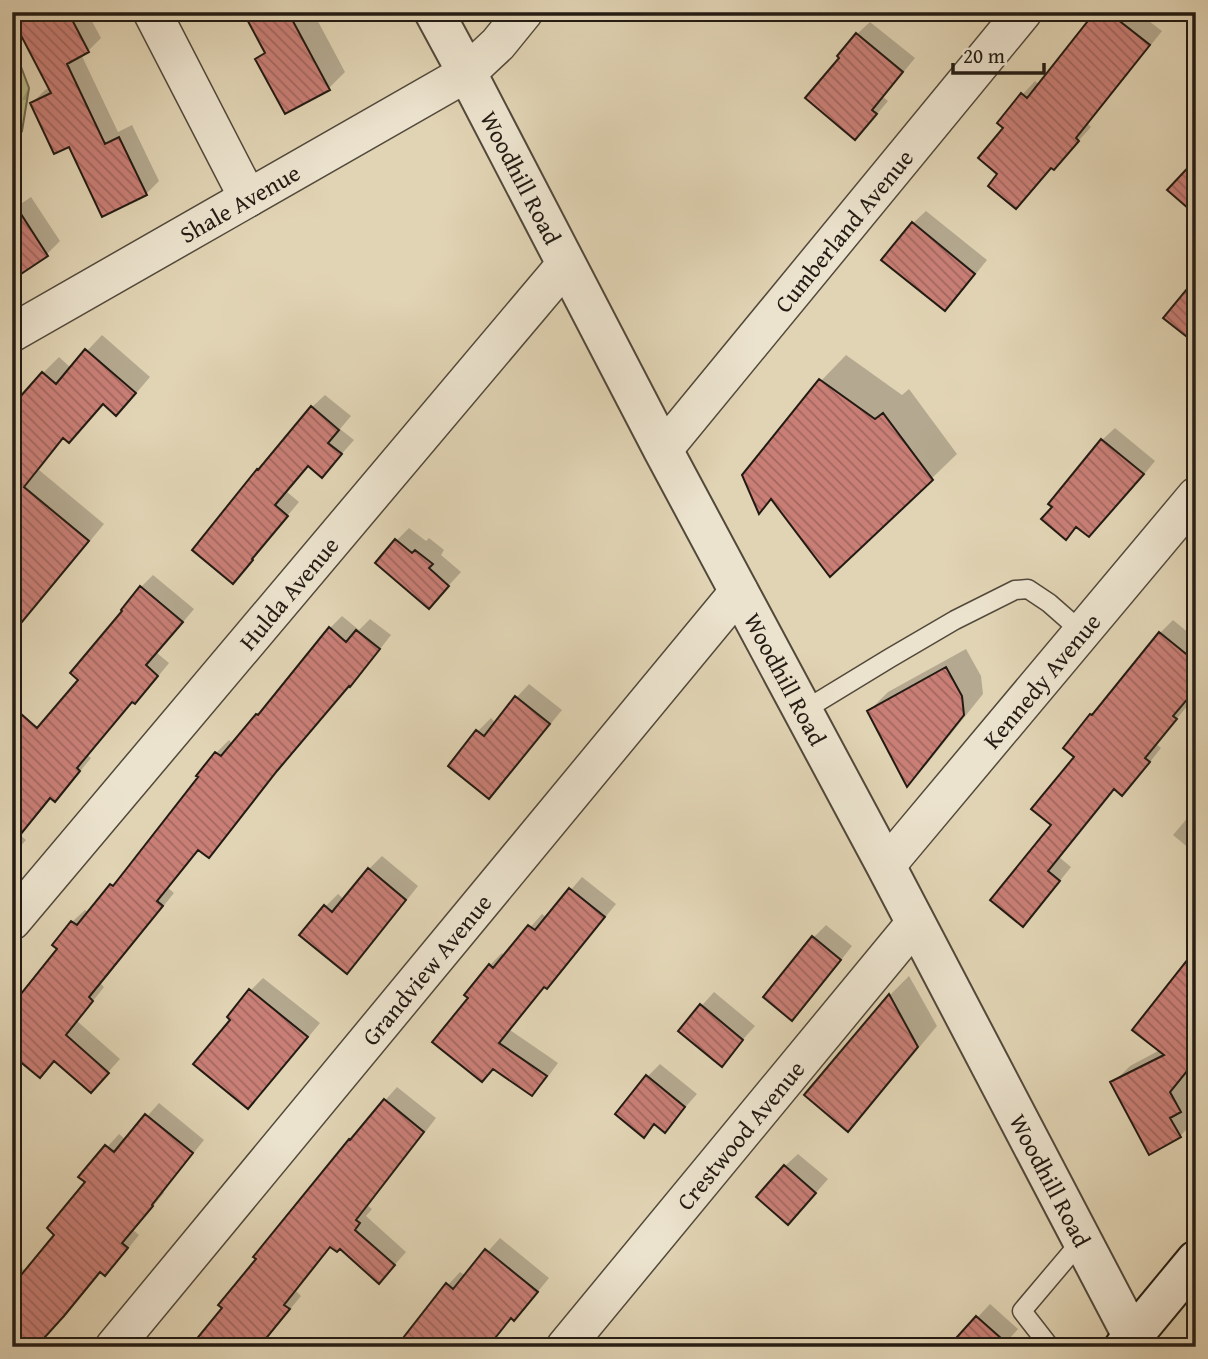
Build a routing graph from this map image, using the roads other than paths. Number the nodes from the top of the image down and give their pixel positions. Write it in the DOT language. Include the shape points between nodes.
graph roads {
  1 [pos="152,12"];
  2 [pos="434,12"];
  3 [pos="524,12"];
  4 [pos="1023,12"];
  5 [pos="467,73"];
  6 [pos="248,198"];
  7 [pos="565,265"];
  8 [pos="12,333"];
  9 [pos="663,450"];
  10 [pos="1196,496"];
  11 [pos="739,591"];
  12 [pos="1082,632"];
  13 [pos="803,711"];
  14 [pos="886,866"];
  15 [pos="12,921"];
  16 [pos="915,923"];
  17 [pos="1082,1240"];
  18 [pos="1196,1260"];
  19 [pos="1132,1343"];
  20 [pos="114,1347"];
  21 [pos="565,1347"];
  22 [pos="1050,1347"];
  1 -- 6 [label="street"];
  2 -- 5 [label="street, Woodhill Road"];
  3 -- 5 [label="street, Shale Avenue"];
  4 -- 9 [label="street, Cumberland Avenue"];
  5 -- 6 [label="street, Shale Avenue"];
  5 -- 7 [label="street, Woodhill Road"];
  6 -- 8 [label="street, Shale Avenue"];
  7 -- 9 [label="street, Woodhill Road"];
  7 -- 15 [label="street, Hulda Avenue"];
  9 -- 11 [label="street, Woodhill Road"];
  10 -- 12 [label="street, Kennedy Avenue"];
  11 -- 13 [label="street, Woodhill Road"];
  11 -- 20 [label="street, Grandview Avenue"];
  12 -- 13 [label="lane" via="1028,589 1015,590 955,620"];
  12 -- 14 [label="street, Kennedy Avenue"];
  13 -- 14 [label="street, Woodhill Road"];
  14 -- 16 [label="street, Woodhill Road"];
  16 -- 17 [label="street, Woodhill Road"];
  16 -- 21 [label="street, Crestwood Avenue"];
  17 -- 19 [label="street, Woodhill Road"];
  17 -- 22 [label="lane" via="1022,1311"];
  18 -- 19 [label="street"];
}
